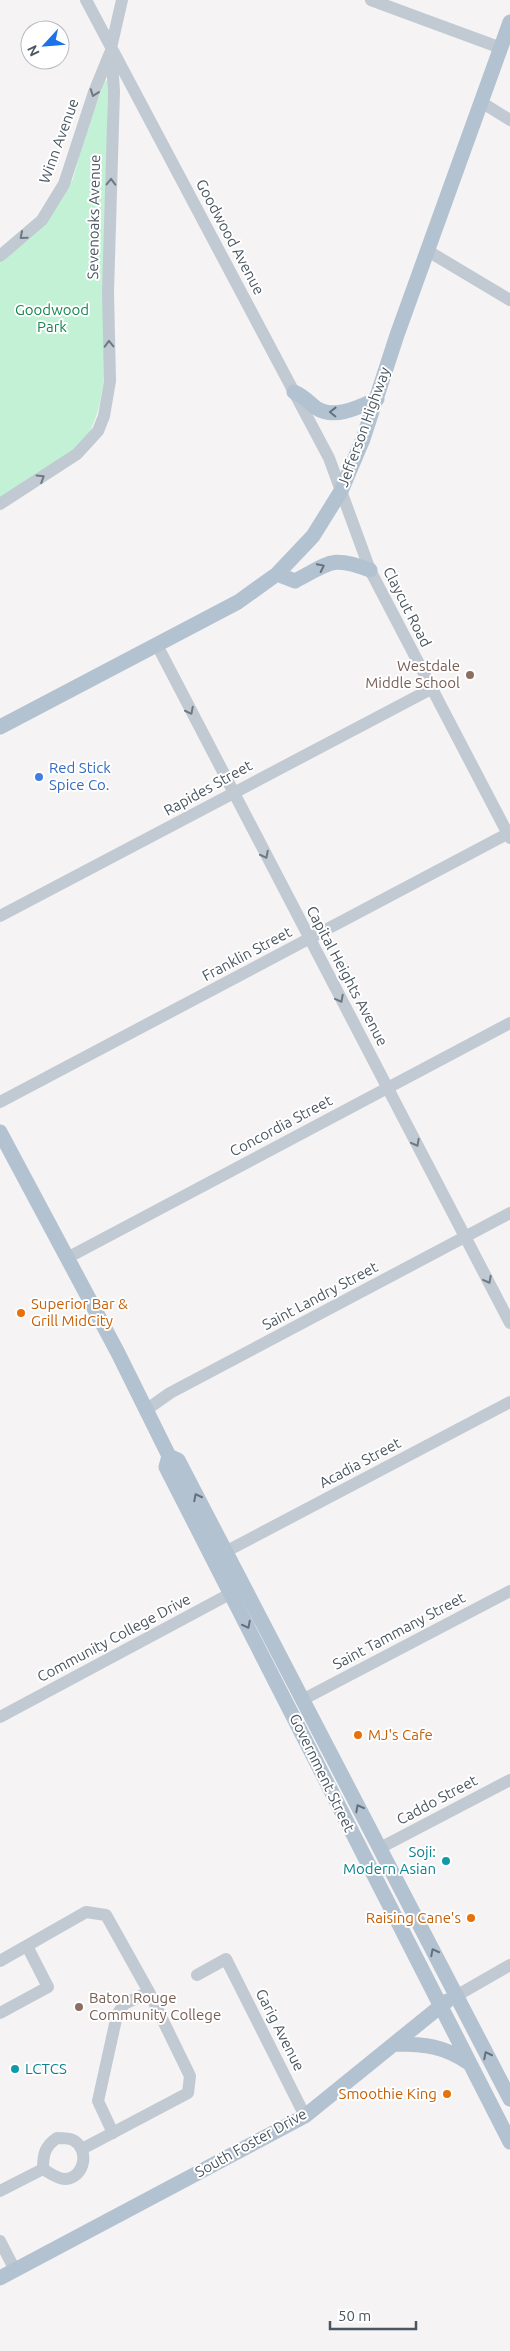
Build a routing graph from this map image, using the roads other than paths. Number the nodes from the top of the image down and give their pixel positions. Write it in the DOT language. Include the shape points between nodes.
graph roads {
  1 [pos="86,0"];
  2 [pos="122,0"];
  3 [pos="371,0"];
  4 [pos="510,22"];
  5 [pos="112,48"];
  6 [pos="501,48"];
  7 [pos="481,102"];
  8 [pos="510,120"];
  9 [pos="428,251"];
  10 [pos="0,256"];
  11 [pos="510,300"];
  12 [pos="294,392"];
  13 [pos="377,399"];
  14 [pos="341,491"];
  15 [pos="0,504"];
  16 [pos="370,570"];
  17 [pos="277,574"];
  18 [pos="157,645"];
  19 [pos="431,689"];
  20 [pos="0,727"];
  21 [pos="233,793"];
  22 [pos="509,836"];
  23 [pos="0,916"];
  24 [pos="309,940"];
  25 [pos="510,1023"];
  26 [pos="387,1087"];
  27 [pos="0,1102"];
  28 [pos="0,1132"];
  29 [pos="510,1213"];
  30 [pos="465,1237"];
  31 [pos="67,1258"];
  32 [pos="510,1323"];
  33 [pos="510,1402"];
  34 [pos="146,1410"];
  35 [pos="169,1456"];
  36 [pos="190,1513"];
  37 [pos="225,1552"];
  38 [pos="237,1590"];
  39 [pos="510,1591"];
  40 [pos="302,1700"];
  41 [pos="0,1717"];
  42 [pos="510,1780"];
  43 [pos="380,1848"];
  44 [pos="27,1946"];
  45 [pos="0,1961"];
  46 [pos="510,1965"];
  47 [pos="197,1975"];
  48 [pos="149,1992"];
  49 [pos="456,1996"];
  50 [pos="440,2005"];
  51 [pos="0,2013"];
  52 [pos="395,2044"];
  53 [pos="470,2064"];
  54 [pos="510,2099"];
  55 [pos="305,2116"];
  56 [pos="113,2133"];
  57 [pos="510,2142"];
  58 [pos="82,2149"];
  59 [pos="43,2169"];
  60 [pos="0,2191"];
  61 [pos="0,2241"];
  62 [pos="16,2270"];
  63 [pos="0,2278"];
  1 -- 5 [label="street, Goodwood Avenue"];
  2 -- 5 [label="street, Sevenoaks Avenue"];
  3 -- 6 [label="street"];
  4 -- 6 [label="main road, Jefferson Highway"];
  5 -- 10 [label="street, Winn Avenue, one-way" via="64,184 42,220"];
  5 -- 12 [label="street, Goodwood Avenue"];
  15 -- 5 [label="street, Sevenoaks Avenue, one-way" via="77,454 98,431 104,416 110,381 108,292 114,91"];
  6 -- 7 [label="main road, Jefferson Highway"];
  7 -- 8 [label="street"];
  7 -- 9 [label="main road, Jefferson Highway"];
  9 -- 11 [label="street"];
  9 -- 13 [label="main road, Jefferson Highway"];
  13 -- 12 [label="main road, one-way" via="349,411 323,412"];
  12 -- 14 [label="street, Goodwood Avenue"];
  13 -- 14 [label="main road, Jefferson Highway"];
  14 -- 16 [label="street, Claycut Road"];
  14 -- 17 [label="main road, Jefferson Highway" via="313,536"];
  17 -- 16 [label="main road, one-way" via="295,581 334,561 347,561"];
  16 -- 19 [label="street, Claycut Road"];
  17 -- 18 [label="main road, Jefferson Highway" via="238,602"];
  18 -- 20 [label="main road, Jefferson Highway"];
  18 -- 21 [label="street, Capital Heights Avenue, one-way"];
  19 -- 21 [label="street, Rapides Street"];
  19 -- 22 [label="street, Claycut Road"];
  21 -- 23 [label="street, Rapides Street"];
  21 -- 24 [label="street, Capital Heights Avenue, one-way"];
  22 -- 24 [label="street, Franklin Street"];
  24 -- 26 [label="street, Capital Heights Avenue, one-way"];
  24 -- 27 [label="street, Franklin Street"];
  25 -- 26 [label="street, Concordia Street"];
  26 -- 30 [label="street, Capital Heights Avenue, one-way"];
  26 -- 31 [label="street, Concordia Street"];
  28 -- 31 [label="main road, Government Street"];
  29 -- 30 [label="street, Saint Landry Street"];
  30 -- 32 [label="street, Capital Heights Avenue, one-way"];
  30 -- 34 [label="street, Saint Landry Street" via="170,1393"];
  31 -- 34 [label="main road, Government Street"];
  33 -- 37 [label="street, Acadia Street"];
  34 -- 35 [label="main road, Government Street"];
  35 -- 36 [label="main road, Government Street" via="166,1467"];
  37 -- 35 [label="main road, Government Street, one-way" via="178,1460"];
  36 -- 37 [label="main road" via="198,1518 214,1548"];
  36 -- 38 [label="main road, Government Street"];
  37 -- 38 [label="main road, Government Street"];
  38 -- 40 [label="main road, Government Street"];
  38 -- 41 [label="street, Community College Drive"];
  38 -- 50 [label="main road, Government Street, one-way"];
  39 -- 40 [label="street, Saint Tammany Street"];
  43 -- 40 [label="main road, Government Street, one-way"];
  42 -- 43 [label="street, Caddo Street"];
  49 -- 43 [label="main road, Government Street, one-way"];
  44 -- 45 [label="street"];
  44 -- 48 [label="street" via="86,1912 106,1915"];
  44 -- 51 [label="street" via="48,1988"];
  46 -- 49 [label="street, South Foster Drive"];
  47 -- 55 [label="street, Garig Avenue" via="226,1959"];
  48 -- 56 [label="street" via="124,2004 117,2015 98,2101"];
  48 -- 56 [label="street" via="190,2076 188,2093"];
  49 -- 50 [label="main road, South Foster Drive"];
  54 -- 49 [label="main road, Government Street, one-way"];
  50 -- 52 [label="main road, South Foster Drive"];
  50 -- 53 [label="main road, Government Street"];
  52 -- 53 [label="main road" via="437,2046"];
  52 -- 55 [label="main road, South Foster Drive"];
  53 -- 57 [label="main road, Government Street"];
  55 -- 62 [label="main road, South Foster Drive"];
  56 -- 58 [label="street"];
  58 -- 59 [label="street" via="84,2162 78,2174 66,2179"];
  58 -- 59 [label="street" via="73,2140 57,2138 47,2145"];
  59 -- 60 [label="street"];
  61 -- 62 [label="street"];
  62 -- 63 [label="main road, South Foster Drive"];
}
